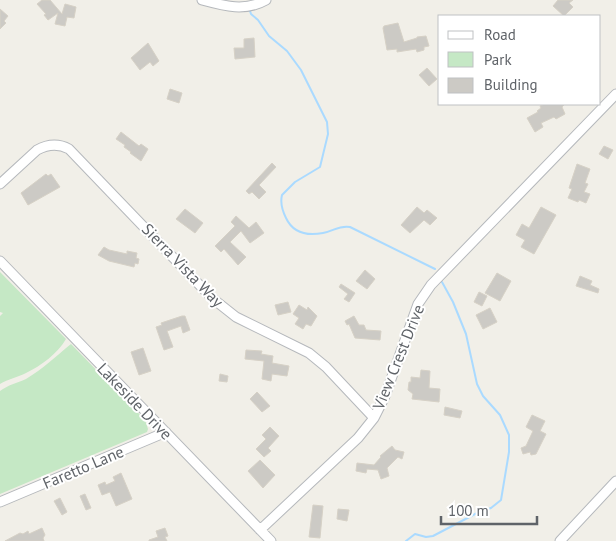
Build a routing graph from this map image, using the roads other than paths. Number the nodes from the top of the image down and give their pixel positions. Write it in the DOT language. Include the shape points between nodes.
graph roads {
  1 [pos="202,0"];
  2 [pos="266,0"];
  3 [pos="616,94"];
  4 [pos="0,184"];
  5 [pos="1,264"];
  6 [pos="374,418"];
  7 [pos="166,432"];
  8 [pos="616,481"];
  9 [pos="0,502"];
  10 [pos="260,530"];
  11 [pos="271,541"];
  12 [pos="560,541"];
  1 -- 2 [label="street" via="242,7"];
  3 -- 6 [label="street, View Crest Drive" via="423,295"];
  4 -- 6 [label="street, Sierra Vista Way" via="36,150 56,144 69,149 212,298 243,320 309,353"];
  5 -- 7 [label="street, Lakeside Drive"];
  6 -- 10 [label="street, View Crest Drive" via="358,438"];
  7 -- 9 [label="street, Faretto Lane"];
  7 -- 10 [label="street, Lakeside Drive"];
  8 -- 12 [label="street"];
  10 -- 11 [label="street, Lakeside Drive"];
}
